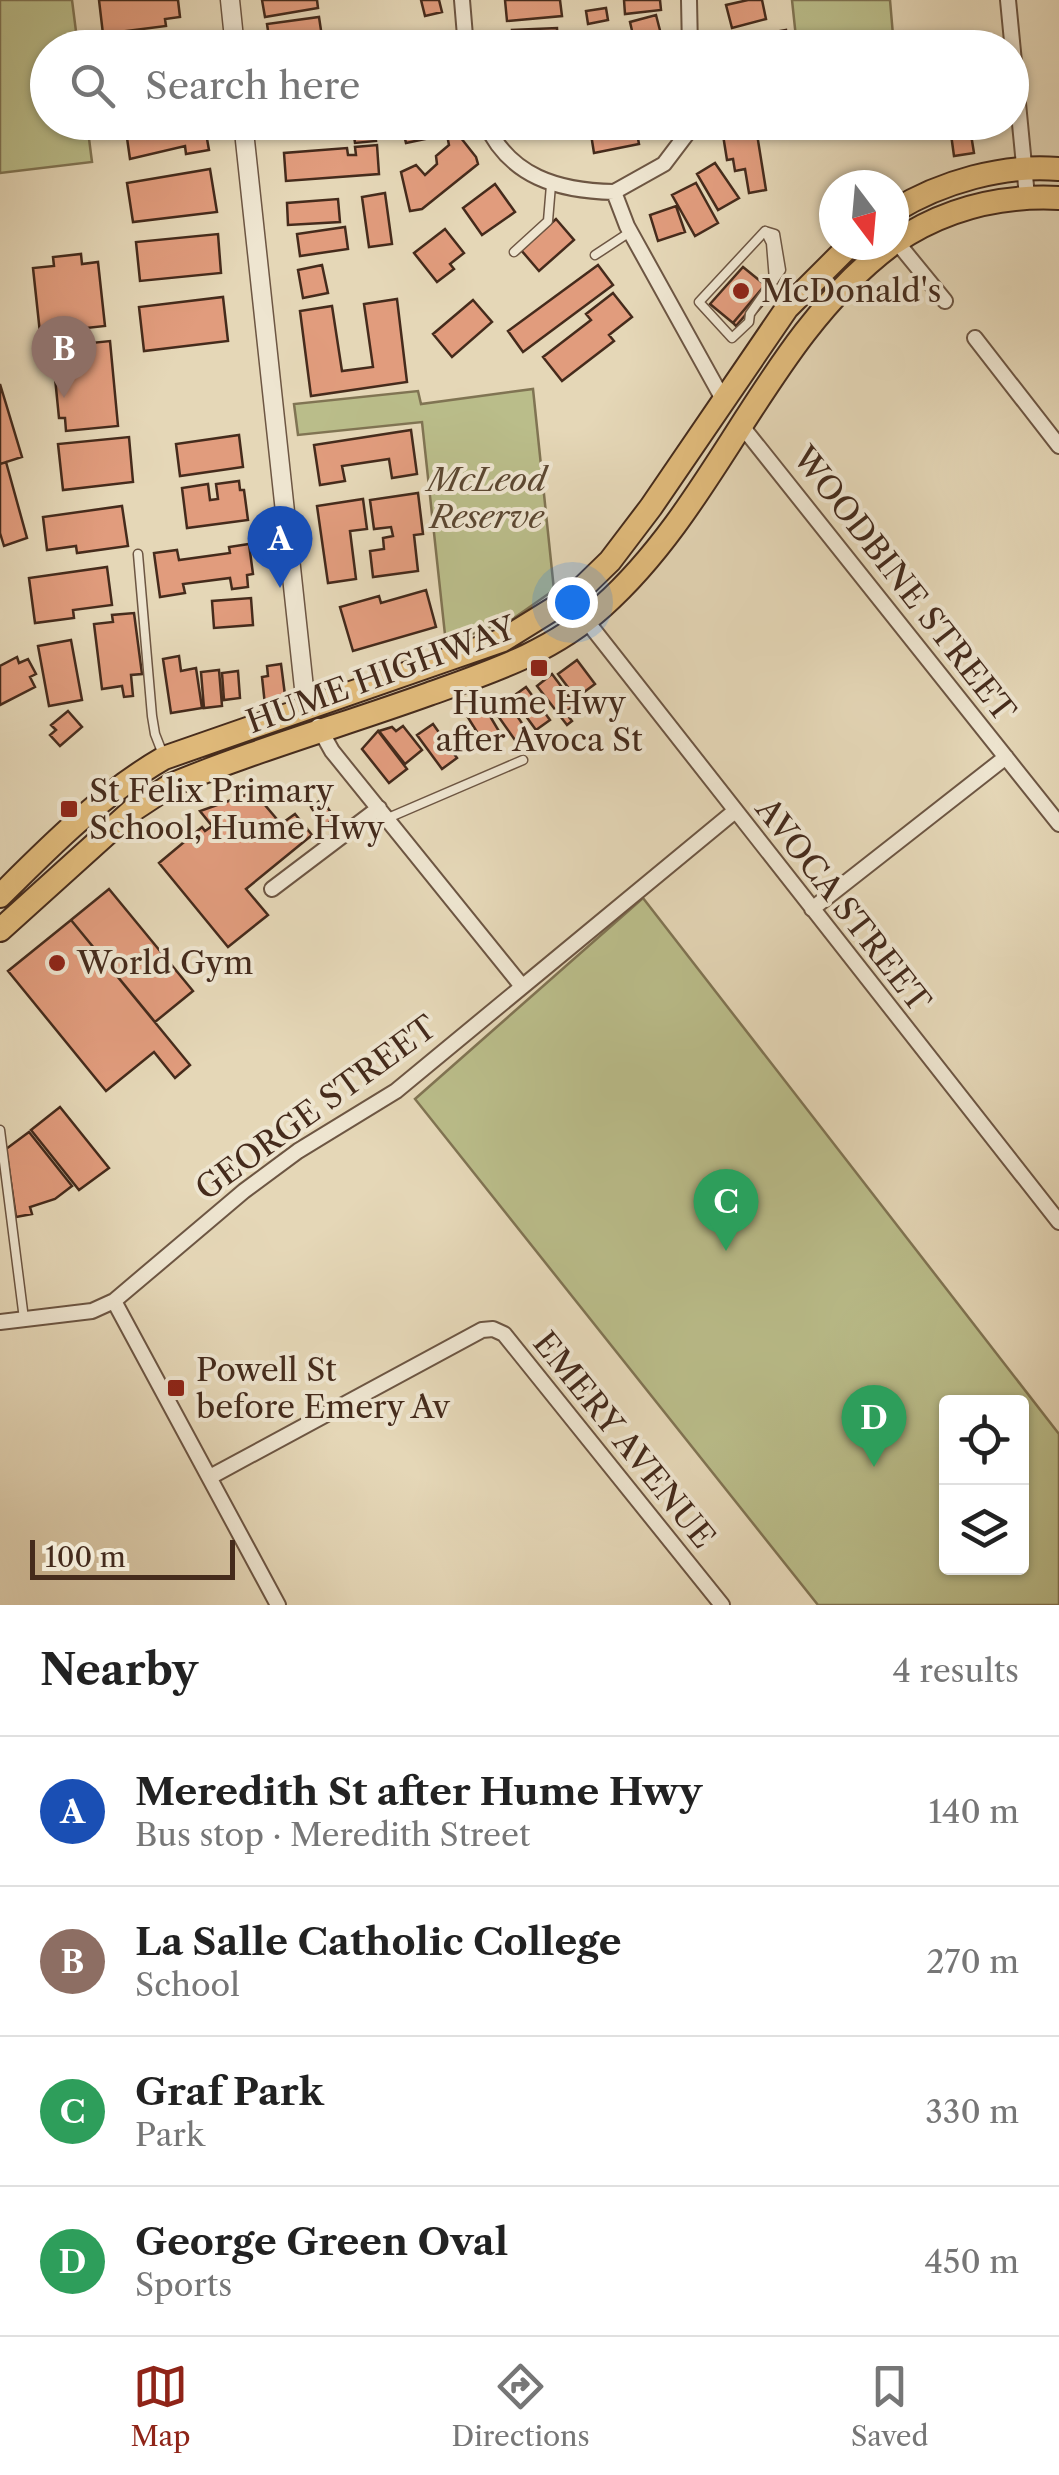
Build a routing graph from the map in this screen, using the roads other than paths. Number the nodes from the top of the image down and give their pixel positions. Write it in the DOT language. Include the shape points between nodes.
graph roads {
  1 [pos="230,0"];
  2 [pos="462,0"];
  3 [pos="689,0"];
  4 [pos="1008,0"];
  5 [pos="233,30"];
  6 [pos="464,30"];
  7 [pos="690,30"];
  8 [pos="1011,30"];
  9 [pos="245,140"];
  10 [pos="495,140"];
  11 [pos="682,140"];
  12 [pos="1023,140"];
  13 [pos="1026,169"];
  14 [pos="1059,169"];
  15 [pos="551,184"];
  16 [pos="614,192"];
  17 [pos="1027,196"];
  18 [pos="1059,198"];
  19 [pos="909,204"];
  20 [pos="630,232"];
  21 [pos="909,234"];
  22 [pos="514,252"];
  23 [pos="595,255"];
  24 [pos="835,260"];
  25 [pos="875,260"];
  26 [pos="909,260"];
  27 [pos="945,301"];
  28 [pos="699,302"];
  29 [pos="975,338"];
  30 [pos="724,401"];
  31 [pos="741,425"];
  32 [pos="1059,446"];
  33 [pos="138,554"];
  34 [pos="586,620"];
  35 [pos="310,707"];
  36 [pos="321,732"];
  37 [pos="1006,757"];
  38 [pos="164,758"];
  39 [pos="523,760"];
  40 [pos="175,784"];
  41 [pos="735,811"];
  42 [pos="383,813"];
  43 [pos="1059,824"];
  44 [pos="272,889"];
  45 [pos="0,896"];
  46 [pos="812,909"];
  47 [pos="0,930"];
  48 [pos="521,985"];
  49 [pos="0,1130"];
  50 [pos="1059,1222"];
  51 [pos="114,1301"];
  52 [pos="24,1318"];
  53 [pos="0,1322"];
  54 [pos="210,1477"];
  55 [pos="278,1605"];
  56 [pos="722,1605"];
  1 -- 5 [label="street"];
  2 -- 6 [label="street"];
  3 -- 7 [label="street"];
  4 -- 8 [label="street"];
  9 -- 35 [label="street"];
  10 -- 15 [label="street" via="522,170"];
  11 -- 16 [label="street" via="664,164"];
  12 -- 13 [label="street"];
  13 -- 14 [label="highway"];
  13 -- 17 [label="street"];
  13 -- 19 [label="highway" via="950,184"];
  15 -- 16 [label="street"];
  15 -- 22 [label="lane" via="548,221"];
  16 -- 20 [label="street"];
  17 -- 18 [label="highway, HUME HIGHWAY"];
  17 -- 21 [label="highway, HUME HIGHWAY" via="944,214"];
  20 -- 23 [label="lane"];
  20 -- 30 [label="street"];
  24 -- 30 [label="highway, HUME HIGHWAY" via="786,308"];
  25 -- 31 [label="highway, HUME HIGHWAY" via="810,324"];
  26 -- 27 [label="street"];
  28 -- 28 [label="lane" via="765,231 775,234 781,270 732,338"];
  29 -- 32 [label="street"];
  30 -- 35 [label="highway, HUME HIGHWAY" via="631,534 574,596 503,640"];
  31 -- 34 [label="highway, HUME HIGHWAY" via="671,528"];
  31 -- 37 [label="street, WOODBINE STREET"];
  33 -- 38 [label="lane" via="152,716"];
  34 -- 36 [label="highway, HUME HIGHWAY" via="530,656"];
  34 -- 41 [label="street, AVOCA STREET"];
  35 -- 36 [label="street"];
  35 -- 38 [label="highway, HUME HIGHWAY"];
  36 -- 40 [label="highway, HUME HIGHWAY"];
  36 -- 42 [label="street"];
  37 -- 43 [label="street, WOODBINE STREET"];
  37 -- 46 [label="street"];
  38 -- 40 [label="highway"];
  38 -- 45 [label="highway, HUME HIGHWAY" via="94,807"];
  39 -- 42 [label="lane"];
  40 -- 47 [label="highway, HUME HIGHWAY" via="134,810"];
  41 -- 46 [label="street, AVOCA STREET"];
  41 -- 48 [label="street, GEORGE STREET"];
  42 -- 44 [label="street"];
  42 -- 48 [label="street"];
  46 -- 50 [label="street, AVOCA STREET"];
  48 -- 51 [label="street, GEORGE STREET" via="396,1091 244,1191"];
  49 -- 52 [label="lane"];
  51 -- 52 [label="street, GEORGE STREET" via="92,1311"];
  51 -- 54 [label="street"];
  52 -- 53 [label="street, GEORGE STREET"];
  54 -- 55 [label="street"];
  54 -- 56 [label="street, EMERY AVENUE" via="493,1329 504,1334"];
}
